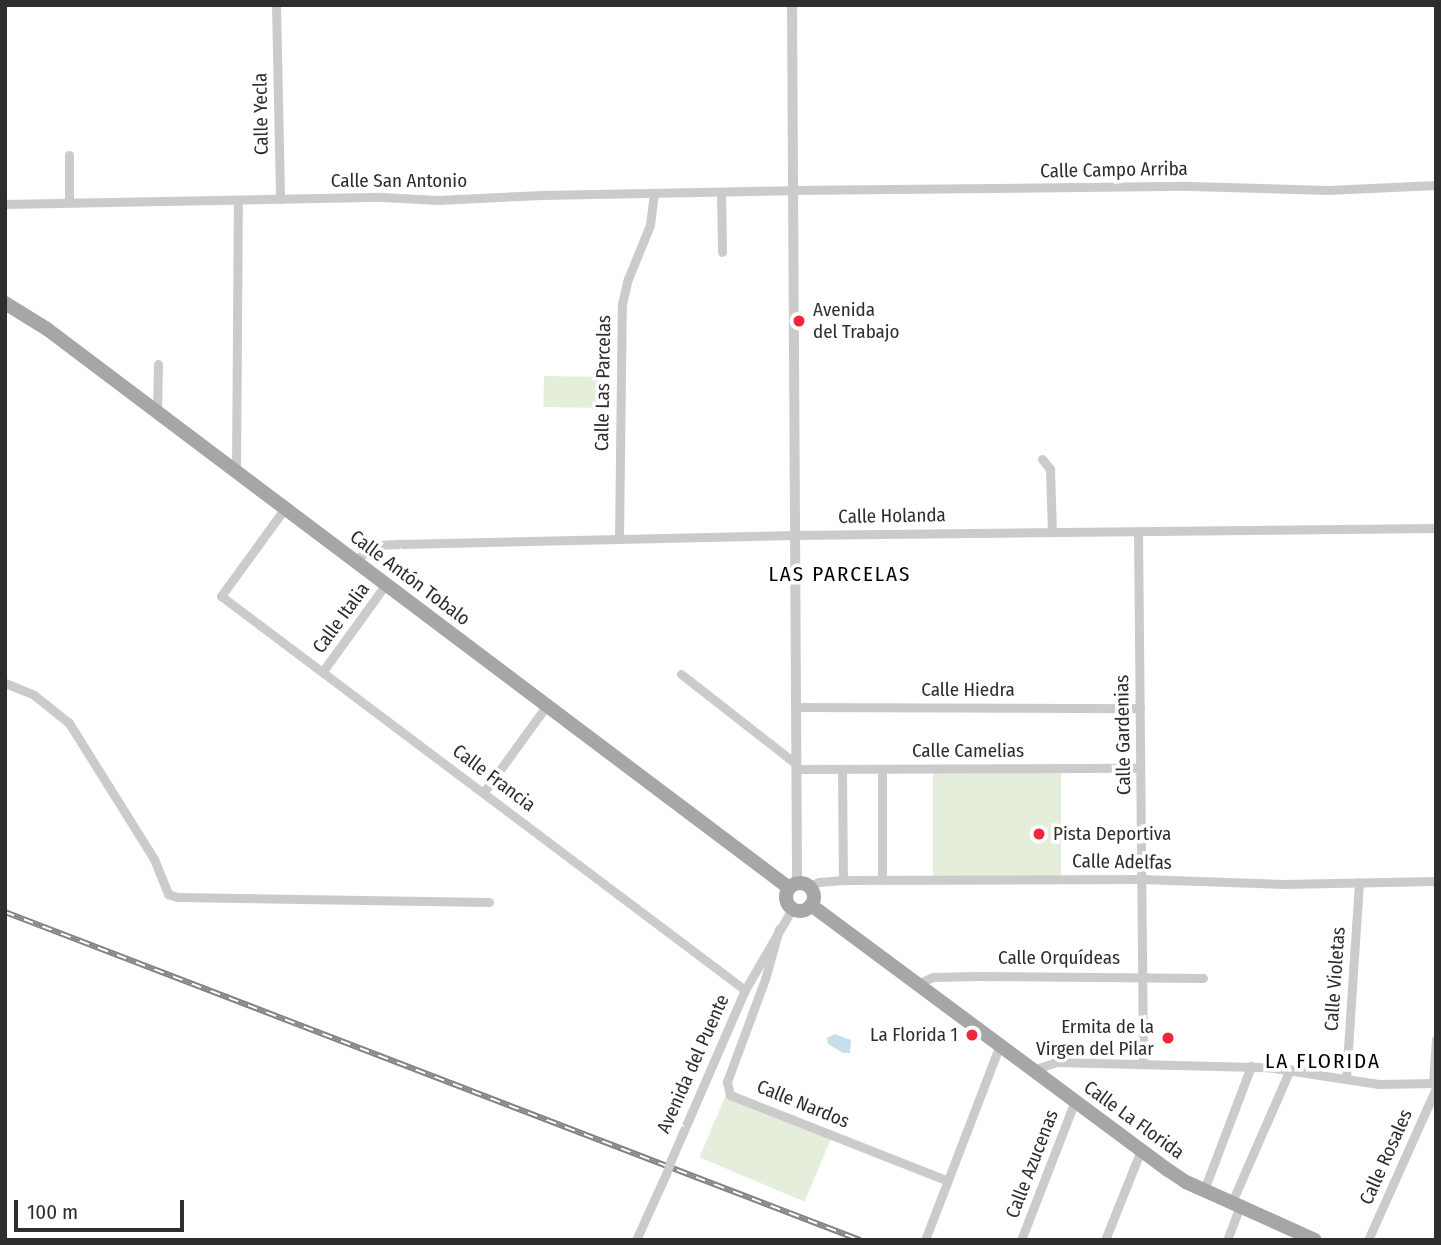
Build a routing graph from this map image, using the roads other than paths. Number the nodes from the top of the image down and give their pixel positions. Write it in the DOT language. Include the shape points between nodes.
graph roads {
  1 [pos="276,5"];
  2 [pos="792,5"];
  3 [pos="69,155"];
  4 [pos="1436,185"];
  5 [pos="792,190"];
  6 [pos="721,192"];
  7 [pos="654,193"];
  8 [pos="280,199"];
  9 [pos="238,200"];
  10 [pos="69,202"];
  11 [pos="5,204"];
  12 [pos="722,252"];
  13 [pos="5,303"];
  14 [pos="158,364"];
  15 [pos="157,412"];
  16 [pos="1042,459"];
  17 [pos="236,471"];
  18 [pos="285,508"];
  19 [pos="1436,528"];
  20 [pos="1138,531"];
  21 [pos="1052,532"];
  22 [pos="794,535"];
  23 [pos="619,538"];
  24 [pos="354,560"];
  25 [pos="386,584"];
  26 [pos="323,671"];
  27 [pos="681,674"];
  28 [pos="5,682"];
  29 [pos="547,705"];
  30 [pos="796,707"];
  31 [pos="1140,708"];
  32 [pos="796,766"];
  33 [pos="1140,768"];
  34 [pos="882,769"];
  35 [pos="842,770"];
  36 [pos="484,792"];
  37 [pos="1142,879"];
  38 [pos="843,880"];
  39 [pos="883,880"];
  40 [pos="1436,881"];
  41 [pos="1359,883"];
  42 [pos="798,886"];
  43 [pos="489,902"];
  44 [pos="811,905"];
  45 [pos="792,909"];
  46 [pos="779,929"];
  47 [pos="1141,976"];
  48 [pos="1203,978"];
  49 [pos="917,984"];
  50 [pos="745,989"];
  51 [pos="1436,1039"];
  52 [pos="1000,1045"];
  53 [pos="1143,1064"];
  54 [pos="1251,1066"];
  55 [pos="1290,1069"];
  56 [pos="1033,1070"];
  57 [pos="1346,1078"];
  58 [pos="1435,1085"];
  59 [pos="1075,1101"];
  60 [pos="1141,1150"];
  61 [pos="948,1181"];
  62 [pos="1204,1190"];
  63 [pos="1236,1204"];
  64 [pos="636,1240"];
  65 [pos="925,1240"];
  66 [pos="1021,1240"];
  67 [pos="1105,1240"];
  68 [pos="1227,1240"];
  69 [pos="1314,1240"];
  70 [pos="1368,1240"];
  1 -- 8 [label="street, Calle Yecla"];
  2 -- 5 [label="street"];
  3 -- 10 [label="street"];
  4 -- 5 [label="street, Calle Campo Arriba" via="1328,190 1189,186"];
  5 -- 6 [label="street, Calle San Antonio"];
  5 -- 22 [label="street"];
  6 -- 7 [label="street, Calle San Antonio"];
  6 -- 12 [label="street"];
  7 -- 8 [label="street, Calle San Antonio" via="438,200"];
  7 -- 23 [label="street, Calle Las Parcelas" via="650,225 622,304"];
  8 -- 9 [label="street, Calle San Antonio"];
  9 -- 10 [label="street, Calle San Antonio"];
  9 -- 17 [label="street"];
  10 -- 11 [label="street, Calle San Antonio"];
  13 -- 15 [label="main road, Calle Antón Tobalo"];
  14 -- 15 [label="street"];
  15 -- 17 [label="main road, Calle Antón Tobalo"];
  16 -- 21 [label="street" via="1050,469"];
  17 -- 18 [label="main road, Calle Antón Tobalo"];
  18 -- 24 [label="main road, Calle Antón Tobalo"];
  18 -- 26 [label="street, Calle Francia" via="221,596"];
  19 -- 20 [label="street, Calle Holanda"];
  20 -- 21 [label="street, Calle Holanda"];
  20 -- 31 [label="street, Calle Gardenias"];
  21 -- 22 [label="street, Calle Holanda"];
  22 -- 23 [label="street, Calle Holanda"];
  22 -- 30 [label="street"];
  23 -- 24 [label="street, Calle Holanda" via="379,545"];
  24 -- 25 [label="main road, Calle Antón Tobalo"];
  25 -- 26 [label="street, Calle Italia"];
  25 -- 29 [label="main road, Calle Antón Tobalo"];
  26 -- 36 [label="street, Calle Francia"];
  27 -- 32 [label="street"];
  28 -- 43 [label="street" via="34,695 69,723 154,859 168,894"];
  29 -- 36 [label="street"];
  29 -- 42 [label="main road, Calle Antón Tobalo"];
  30 -- 31 [label="street, Calle Hiedra"];
  30 -- 32 [label="street"];
  31 -- 33 [label="street, Calle Gardenias"];
  32 -- 35 [label="street, Calle Camelias"];
  32 -- 42 [label="street"];
  33 -- 34 [label="street, Calle Camelias"];
  33 -- 37 [label="street, Calle Gardenias"];
  34 -- 35 [label="street, Calle Camelias"];
  34 -- 39 [label="street"];
  35 -- 38 [label="street"];
  36 -- 50 [label="street, Calle Francia"];
  37 -- 39 [label="street, Calle Adelfas"];
  37 -- 41 [label="street, Calle Adelfas"];
  37 -- 47 [label="street, Calle Gardenias"];
  38 -- 39 [label="street, Calle Adelfas"];
  38 -- 42 [label="street, Calle Adelfas"];
  40 -- 41 [label="street, Calle Adelfas"];
  41 -- 57 [label="street, Calle Violetas"];
  42 -- 44 [label="main road" via="813,895"];
  42 -- 45 [label="main road" via="786,899"];
  44 -- 45 [label="main road" via="800,911"];
  44 -- 49 [label="main road, Calle La Florida"];
  45 -- 46 [label="street, Avenida del Puente"];
  46 -- 50 [label="street, Avenida del Puente"];
  46 -- 61 [label="street, Calle Nardos" via="727,1082 730,1095"];
  47 -- 48 [label="street, Calle Orquídeas"];
  47 -- 49 [label="street, Calle Orquídeas" via="933,977"];
  47 -- 53 [label="street, Calle Gardenias"];
  49 -- 52 [label="main road, Calle La Florida"];
  50 -- 64 [label="street, Avenida del Puente, bridge"];
  51 -- 58 [label="street, Calle Rosales"];
  52 -- 56 [label="main road, Calle La Florida"];
  52 -- 61 [label="street"];
  53 -- 54 [label="street"];
  53 -- 56 [label="street" via="1056,1062"];
  54 -- 55 [label="street"];
  54 -- 62 [label="street"];
  55 -- 57 [label="street"];
  55 -- 63 [label="street"];
  56 -- 59 [label="main road, Calle La Florida"];
  57 -- 58 [label="street"];
  58 -- 70 [label="street, Calle Rosales"];
  59 -- 60 [label="main road, Calle La Florida"];
  59 -- 66 [label="street, Calle Azucenas"];
  60 -- 62 [label="main road, Calle La Florida"];
  60 -- 67 [label="street"];
  61 -- 65 [label="street"];
  62 -- 63 [label="main road, Calle La Florida"];
  63 -- 68 [label="street"];
  63 -- 69 [label="main road, Calle La Florida"];
}
